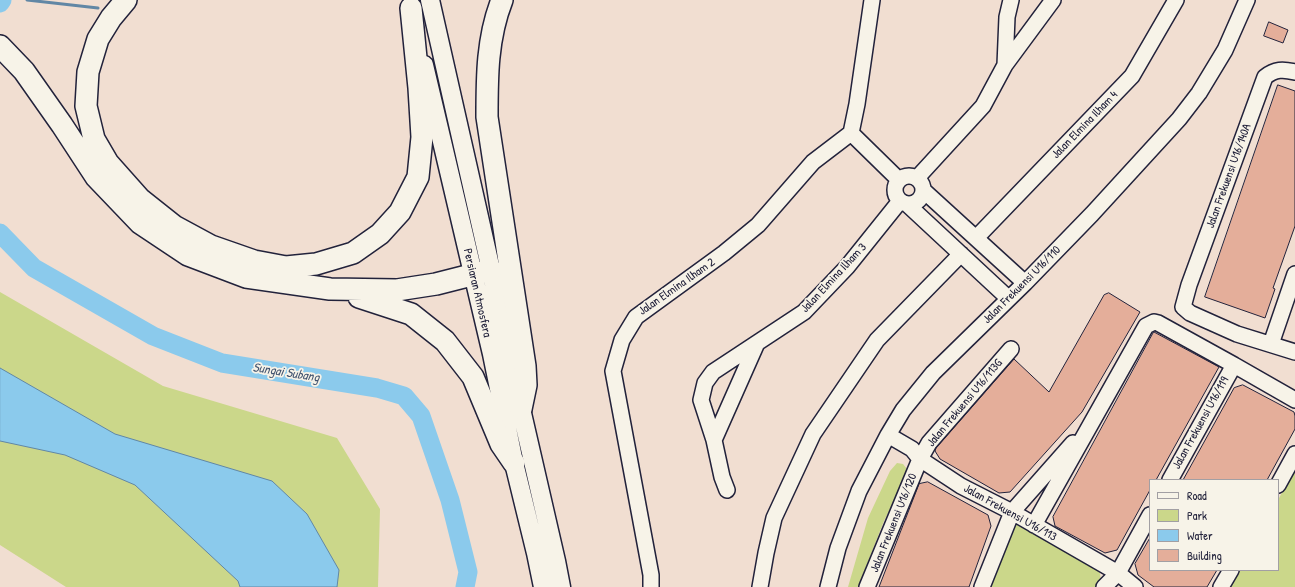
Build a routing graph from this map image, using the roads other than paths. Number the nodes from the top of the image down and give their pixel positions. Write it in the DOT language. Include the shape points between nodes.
graph roads {
  1 [pos="126,0"];
  2 [pos="502,0"];
  3 [pos="872,0"];
  4 [pos="1011,0"];
  5 [pos="1053,0"];
  6 [pos="1176,0"];
  7 [pos="1247,0"];
  8 [pos="417,3"];
  9 [pos="0,46"];
  10 [pos="1005,65"];
  11 [pos="1295,72"];
  12 [pos="851,133"];
  13 [pos="899,180"];
  14 [pos="920,184"];
  15 [pos="904,203"];
  16 [pos="976,238"];
  17 [pos="961,254"];
  18 [pos="482,273"];
  19 [pos="1295,274"];
  20 [pos="1025,283"];
  21 [pos="330,289"];
  22 [pos="1008,298"];
  23 [pos="758,342"];
  24 [pos="1271,344"];
  25 [pos="1011,349"];
  26 [pos="1295,352"];
  27 [pos="1234,365"];
  28 [pos="1295,400"];
  29 [pos="521,409"];
  30 [pos="1092,421"];
  31 [pos="714,440"];
  32 [pos="886,440"];
  33 [pos="1295,454"];
  34 [pos="920,459"];
  35 [pos="514,463"];
  36 [pos="1171,479"];
  37 [pos="1279,483"];
  38 [pos="727,490"];
  39 [pos="1012,512"];
  40 [pos="1149,517"];
  41 [pos="1034,525"];
  42 [pos="1230,571"];
  43 [pos="1118,573"];
  44 [pos="543,587"];
  45 [pos="561,587"];
  46 [pos="651,587"];
  47 [pos="760,587"];
  48 [pos="828,587"];
  49 [pos="867,587"];
  50 [pos="982,587"];
  51 [pos="1104,587"];
  52 [pos="1135,587"];
  53 [pos="1221,587"];
  1 -- 8 [label="highway" via="98,38 88,72 86,106 94,139 108,163 140,200 174,226 211,246 254,261 286,267 316,264 353,253 380,234 400,212 418,177 422,137"];
  2 -- 29 [label="highway" via="490,44 487,80 488,117 525,366 526,385"];
  3 -- 12 [label="street"];
  4 -- 10 [label="street" via="1007,17"];
  5 -- 10 [label="street"];
  6 -- 16 [label="street, Jalan Elmina Ilham 4" via="1132,76"];
  7 -- 20 [label="street, Jalan Frekuensi U16/110" via="1225,50 1179,120"];
  8 -- 18 [label="main road, Persiaran Atmosfera"];
  9 -- 21 [label="highway" via="24,71 96,177 140,223 188,255 246,277"];
  10 -- 14 [label="street" via="983,106"];
  11 -- 24 [label="street, Jalan Frekuensi U16/140A" via="1283,69 1265,77 1183,306 1190,313 1237,334"];
  12 -- 13 [label="street"];
  12 -- 46 [label="street, Jalan Elmina Ilham 2" via="813,162 758,225 724,254 636,317 622,340 613,371 651,575"];
  13 -- 14 [label="street" via="908,176"];
  13 -- 15 [label="street" via="895,193"];
  14 -- 15 [label="street" via="921,199 913,204"];
  14 -- 16 [label="street"];
  15 -- 17 [label="street"];
  15 -- 23 [label="street, Jalan Elmina Ilham 3" via="804,312"];
  16 -- 20 [label="street"];
  17 -- 22 [label="street"];
  17 -- 47 [label="street" via="877,340 813,434 774,518"];
  18 -- 21 [label="highway" via="396,290"];
  18 -- 29 [label="main road, Persiaran Atmosfera"];
  18 -- 35 [label="main road, Persiaran Atmosfera" via="492,354"];
  19 -- 24 [label="street"];
  20 -- 22 [label="street, Jalan Frekuensi U16/110"];
  21 -- 35 [label="highway" via="373,300 411,314 445,341 473,378 501,444"];
  22 -- 32 [label="street, Jalan Frekuensi U16/110" via="924,383 903,410"];
  23 -- 31 [label="street"];
  23 -- 31 [label="street, Jalan Elmina Ilham 3" via="713,372 705,383 701,400"];
  24 -- 26 [label="street"];
  25 -- 34 [label="street, Jalan Frekuensi U16/113G" via="929,443"];
  27 -- 28 [label="street, Jalan Frekuensi U16/119"];
  27 -- 30 [label="street" via="1154,322 1146,326"];
  27 -- 36 [label="street, Jalan Frekuensi U16/119"];
  29 -- 45 [label="main road, Persiaran Atmosfera"];
  30 -- 39 [label="street"];
  30 -- 41 [label="street"];
  31 -- 38 [label="street, Jalan Elmina Ilham 3"];
  32 -- 34 [label="street, Jalan Frekuensi U16/113" via="908,457"];
  32 -- 48 [label="street, Jalan Frekuensi U16/110" via="859,491 838,548"];
  33 -- 37 [label="street"];
  34 -- 39 [label="street, Jalan Frekuensi U16/113" via="961,486"];
  34 -- 49 [label="street, Jalan Frekuensi U16/120"];
  35 -- 44 [label="main road, Persiaran Atmosfera"];
  39 -- 41 [label="street, Jalan Frekuensi U16/113"];
  39 -- 50 [label="street"];
  40 -- 43 [label="street"];
  41 -- 43 [label="street, Jalan Frekuensi U16/113"];
  42 -- 53 [label="street"];
  43 -- 51 [label="street"];
  43 -- 52 [label="street, Jalan Frekuensi U16/113"];
}
